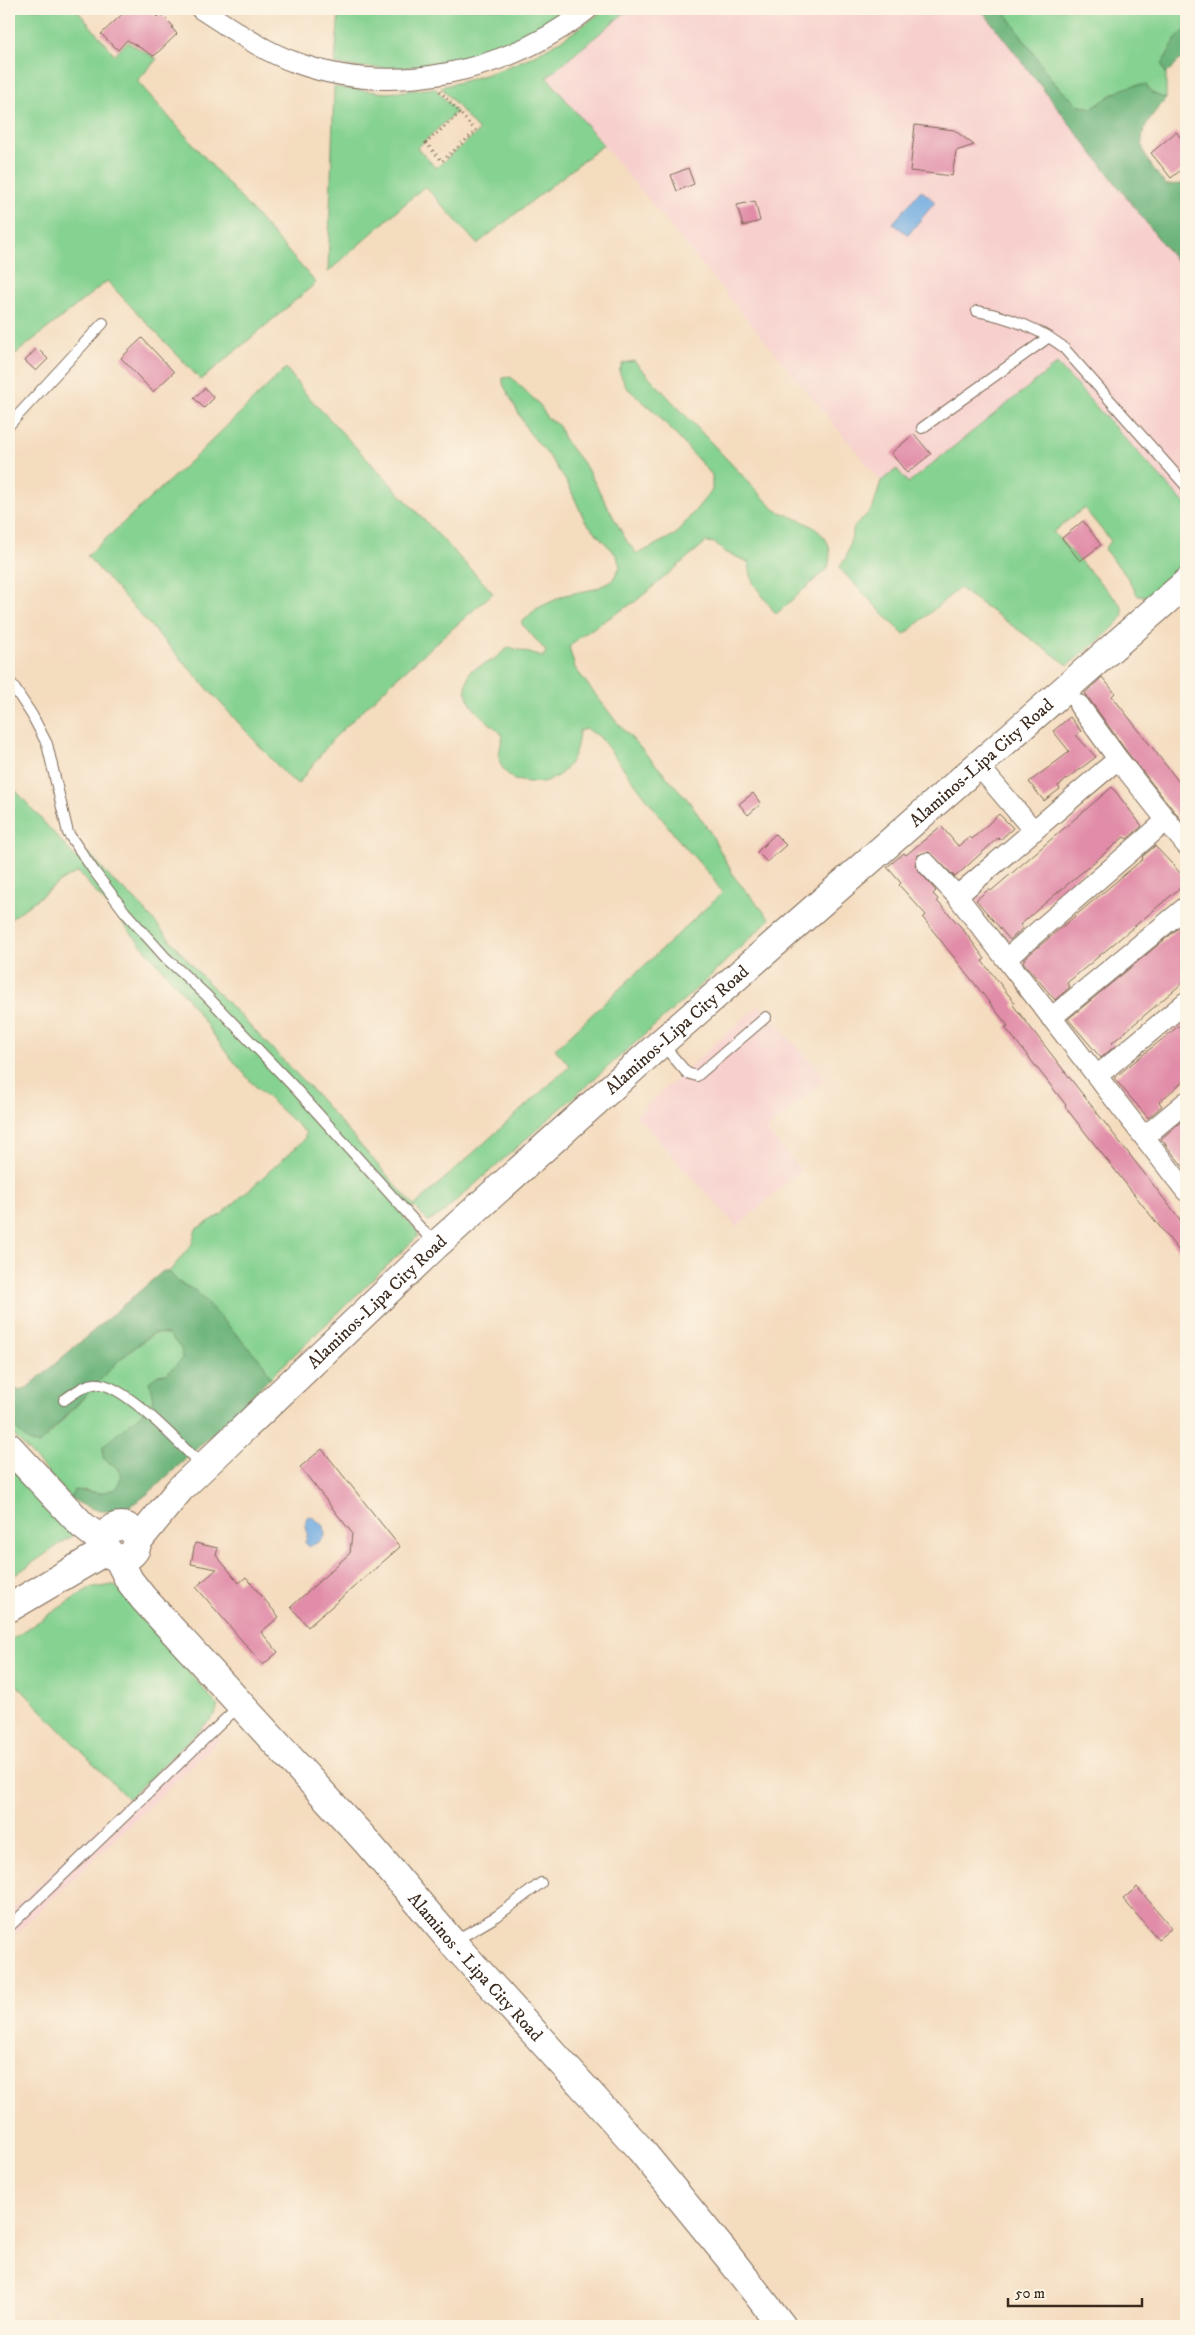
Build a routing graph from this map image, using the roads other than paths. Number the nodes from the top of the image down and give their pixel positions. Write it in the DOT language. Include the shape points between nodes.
graph roads {
  1 [pos="200,9"];
  2 [pos="588,9"];
  3 [pos="977,311"];
  4 [pos="103,323"];
  5 [pos="1049,337"];
  6 [pos="9,426"];
  7 [pos="922,428"];
  8 [pos="1186,486"];
  9 [pos="1186,583"];
  10 [pos="9,680"];
  11 [pos="1079,705"];
  12 [pos="1118,759"];
  13 [pos="978,765"];
  14 [pos="1167,820"];
  15 [pos="1034,831"];
  16 [pos="1186,844"];
  17 [pos="926,863"];
  18 [pos="956,896"];
  19 [pos="1186,906"];
  20 [pos="1006,960"];
  21 [pos="1186,1002"];
  22 [pos="766,1017"];
  23 [pos="1051,1018"];
  24 [pos="661,1043"];
  25 [pos="1097,1076"];
  26 [pos="1186,1102"];
  27 [pos="1144,1137"];
  28 [pos="1186,1191"];
  29 [pos="436,1245"];
  30 [pos="64,1400"];
  31 [pos="9,1448"];
  32 [pos="202,1467"];
  33 [pos="120,1542"];
  34 [pos="9,1608"];
  35 [pos="240,1704"];
  36 [pos="541,1883"];
  37 [pos="9,1927"];
  38 [pos="452,1942"];
  39 [pos="782,2326"];
  1 -- 2 [label="street" via="295,63 347,77 381,79 434,74 496,59 560,28"];
  3 -- 5 [label="lane" via="1019,322"];
  4 -- 6 [label="lane"];
  5 -- 7 [label="lane"];
  5 -- 8 [label="lane" via="1069,353"];
  9 -- 13 [label="main road, Alaminos-Lipa City Road"];
  10 -- 29 [label="lane" via="47,744 68,833 99,878 166,958 295,1088"];
  11 -- 12 [label="street"];
  12 -- 14 [label="street"];
  12 -- 15 [label="street"];
  13 -- 15 [label="street"];
  13 -- 24 [label="main road, Alaminos-Lipa City Road"];
  14 -- 16 [label="street"];
  14 -- 20 [label="street"];
  15 -- 18 [label="street"];
  17 -- 18 [label="street"];
  18 -- 20 [label="street"];
  19 -- 23 [label="street"];
  20 -- 23 [label="street"];
  21 -- 25 [label="street"];
  22 -- 24 [label="lane" via="697,1076 687,1072"];
  23 -- 25 [label="street"];
  24 -- 29 [label="main road, Alaminos-Lipa City Road"];
  25 -- 27 [label="street"];
  26 -- 27 [label="street"];
  27 -- 28 [label="street"];
  29 -- 32 [label="main road, Alaminos-Lipa City Road"];
  30 -- 32 [label="lane" via="86,1386 114,1387"];
  31 -- 33 [label="main road" via="68,1509 95,1519"];
  32 -- 33 [label="main road, Alaminos-Lipa City Road"];
  33 -- 34 [label="main road, Alaminos-Lipa City Road"];
  33 -- 35 [label="main road, Alaminos - Lipa City Road" via="136,1590"];
  35 -- 37 [label="lane"];
  35 -- 38 [label="main road, Alaminos - Lipa City Road" via="365,1840"];
  36 -- 38 [label="lane" via="498,1916"];
  38 -- 39 [label="main road, Alaminos - Lipa City Road" via="640,2149"];
}
